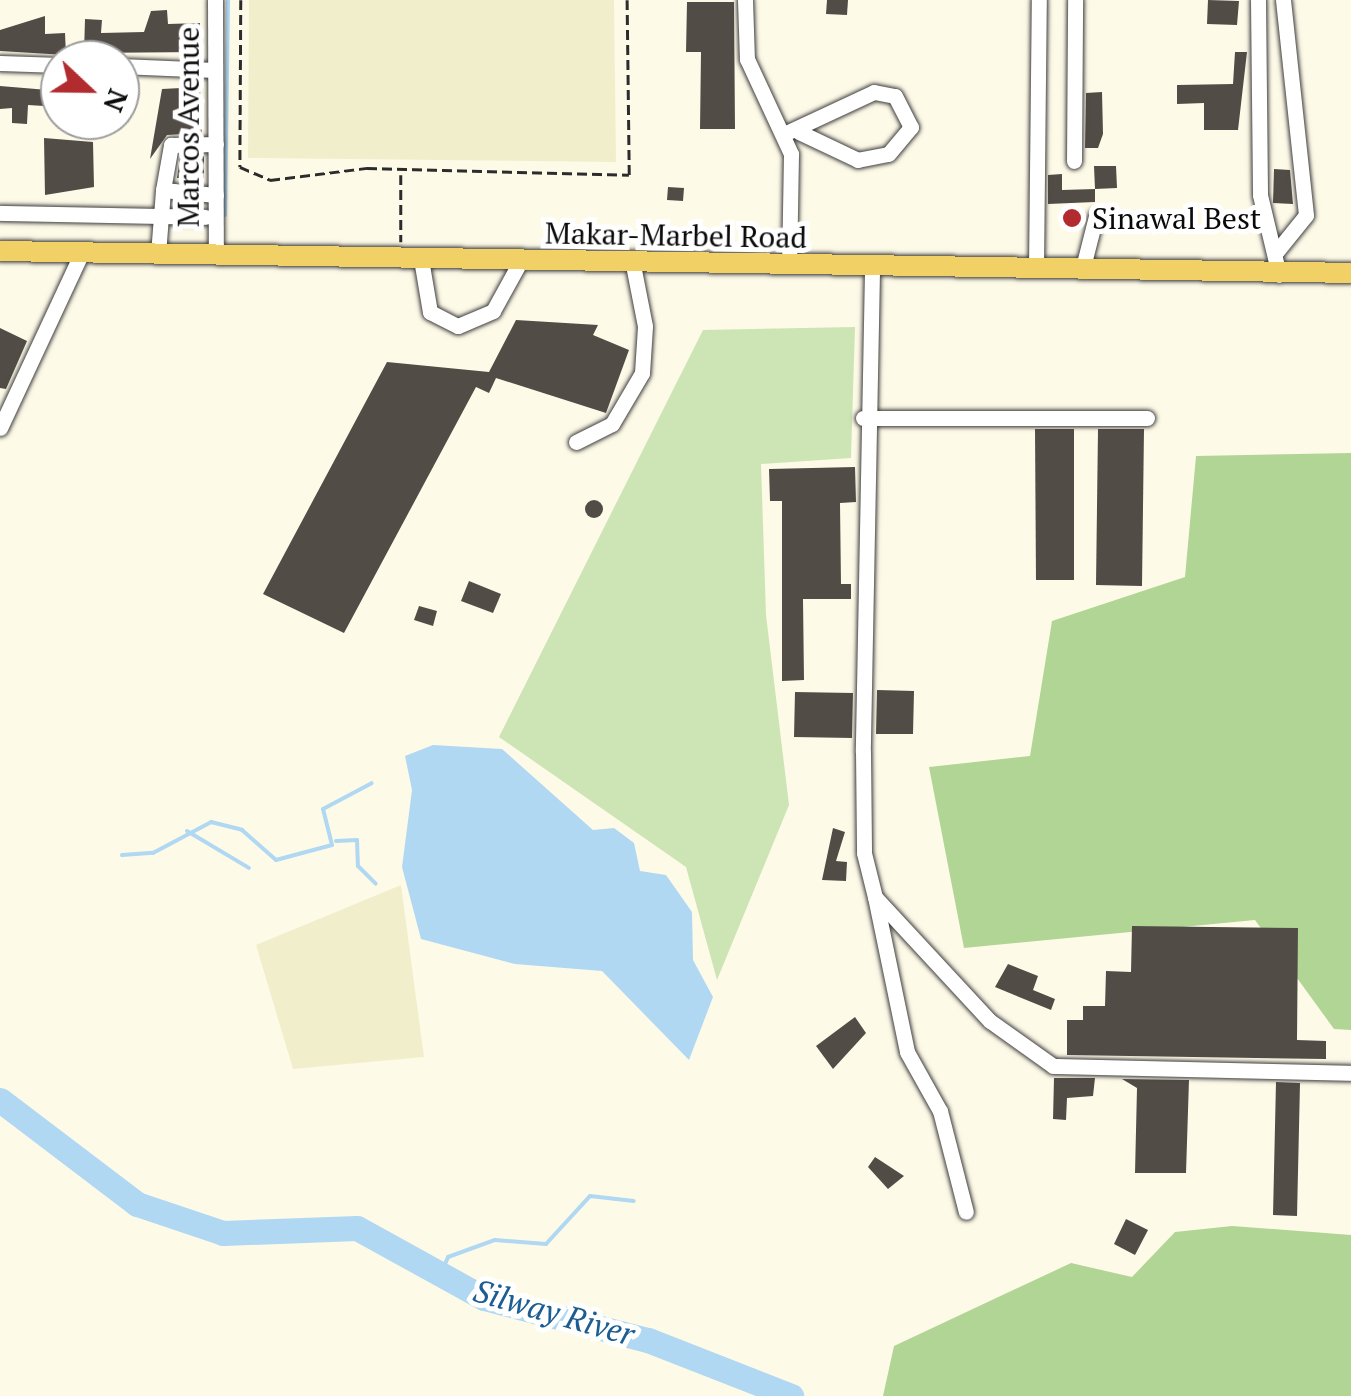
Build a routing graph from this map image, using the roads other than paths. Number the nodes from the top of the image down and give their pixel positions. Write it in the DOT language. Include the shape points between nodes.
graph roads {
  1 [pos="214,0"];
  2 [pos="745,0"];
  3 [pos="1039,0"];
  4 [pos="1075,0"];
  5 [pos="1258,0"];
  6 [pos="1282,0"];
  7 [pos="0,64"];
  8 [pos="40,65"];
  9 [pos="140,67"];
  10 [pos="214,70"];
  11 [pos="792,132"];
  12 [pos="216,144"];
  13 [pos="1074,160"];
  14 [pos="163,190"];
  15 [pos="216,195"];
  16 [pos="0,213"];
  17 [pos="160,216"];
  18 [pos="1096,216"];
  19 [pos="205,217"];
  20 [pos="0,251"];
  21 [pos="1277,251"];
  22 [pos="81,254"];
  23 [pos="158,254"];
  24 [pos="216,254"];
  25 [pos="411,258"];
  26 [pos="632,260"];
  27 [pos="520,262"];
  28 [pos="789,265"];
  29 [pos="1036,268"];
  30 [pos="872,271"];
  31 [pos="1082,271"];
  32 [pos="1351,273"];
  33 [pos="1279,275"];
  34 [pos="863,418"];
  35 [pos="1147,418"];
  36 [pos="0,428"];
  37 [pos="576,442"];
  38 [pos="875,897"];
  39 [pos="1351,1073"];
  40 [pos="966,1212"];
  1 -- 10 [label="street, Marcos Avenue"];
  2 -- 11 [label="street" via="747,59"];
  3 -- 29 [label="street"];
  4 -- 13 [label="street"];
  5 -- 21 [label="street" via="1260,195"];
  6 -- 21 [label="street" via="1306,215"];
  7 -- 8 [label="street"];
  9 -- 10 [label="street"];
  10 -- 12 [label="street, Marcos Avenue"];
  11 -- 11 [label="street" via="874,92 896,96 910,127 888,154 858,160"];
  11 -- 28 [label="street"];
  12 -- 14 [label="street" via="171,145"];
  12 -- 15 [label="street, Marcos Avenue"];
  14 -- 15 [label="street"];
  14 -- 17 [label="street"];
  15 -- 24 [label="street, Marcos Avenue"];
  16 -- 17 [label="street"];
  17 -- 19 [label="street"];
  17 -- 23 [label="street"];
  18 -- 31 [label="street"];
  20 -- 22 [label="main road, Makar-Marbel Road"];
  21 -- 33 [label="street"];
  22 -- 23 [label="main road, Makar-Marbel Road"];
  22 -- 36 [label="street"];
  23 -- 24 [label="main road, Makar-Marbel Road"];
  24 -- 25 [label="main road, Makar-Marbel Road"];
  25 -- 27 [label="main road, Makar-Marbel Road"];
  25 -- 27 [label="street" via="430,312 458,326 493,311"];
  26 -- 27 [label="main road, Makar-Marbel Road"];
  26 -- 28 [label="main road, Makar-Marbel Road"];
  26 -- 37 [label="street" via="645,326 642,374 612,424"];
  28 -- 30 [label="main road, Makar-Marbel Road"];
  29 -- 30 [label="main road, Makar-Marbel Road"];
  29 -- 31 [label="main road, Makar-Marbel Road"];
  30 -- 34 [label="street"];
  31 -- 33 [label="main road, Makar-Marbel Road"];
  32 -- 33 [label="main road, Makar-Marbel Road"];
  34 -- 35 [label="street"];
  34 -- 38 [label="street" via="864,853"];
  38 -- 39 [label="street" via="990,1021 1053,1066"];
  38 -- 40 [label="street" via="902,1033 940,1110"];
}
